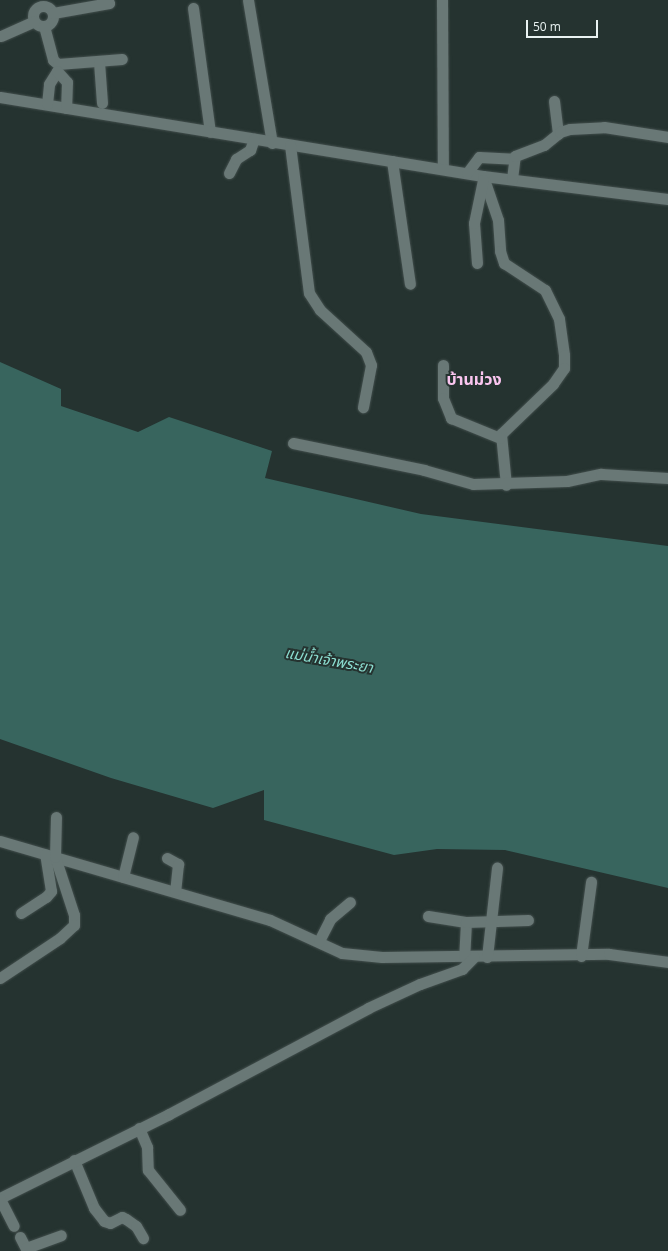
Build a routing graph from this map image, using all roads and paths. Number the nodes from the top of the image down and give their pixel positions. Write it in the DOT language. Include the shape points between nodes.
graph roads {
  1 [pos="248,0"];
  2 [pos="442,0"];
  3 [pos="41,3"];
  4 [pos="109,3"];
  5 [pos="193,8"];
  6 [pos="53,14"];
  7 [pos="39,24"];
  8 [pos="1,36"];
  9 [pos="122,59"];
  10 [pos="99,62"];
  11 [pos="58,68"];
  12 [pos="0,97"];
  13 [pos="554,101"];
  14 [pos="102,103"];
  15 [pos="47,104"];
  16 [pos="66,108"];
  17 [pos="210,132"];
  18 [pos="558,134"];
  19 [pos="668,137"];
  20 [pos="254,140"];
  21 [pos="272,143"];
  22 [pos="290,145"];
  23 [pos="510,158"];
  24 [pos="392,161"];
  25 [pos="443,169"];
  26 [pos="229,173"];
  27 [pos="467,173"];
  28 [pos="483,178"];
  29 [pos="512,179"];
  30 [pos="668,199"];
  31 [pos="477,263"];
  32 [pos="410,284"];
  33 [pos="443,365"];
  34 [pos="363,407"];
  35 [pos="500,438"];
  36 [pos="293,442"];
  37 [pos="668,478"];
  38 [pos="506,484"];
  39 [pos="56,817"];
  40 [pos="133,837"];
  41 [pos="0,841"];
  42 [pos="50,856"];
  43 [pos="168,858"];
  44 [pos="497,868"];
  45 [pos="123,877"];
  46 [pos="591,882"];
  47 [pos="175,891"];
  48 [pos="350,902"];
  49 [pos="21,913"];
  50 [pos="428,916"];
  51 [pos="528,920"];
  52 [pos="466,922"];
  53 [pos="491,922"];
  54 [pos="319,941"];
  55 [pos="469,956"];
  56 [pos="581,956"];
  57 [pos="487,957"];
  58 [pos="668,962"];
  59 [pos="0,978"];
  60 [pos="139,1128"];
  61 [pos="74,1160"];
  62 [pos="0,1198"];
  63 [pos="180,1210"];
  64 [pos="14,1226"];
  65 [pos="61,1235"];
  66 [pos="20,1237"];
  67 [pos="144,1238"];
  68 [pos="26,1249"];
  1 -- 21 [label="street"];
  2 -- 25 [label="street"];
  3 -- 6 [label="street"];
  3 -- 7 [label="street" via="35,10"];
  4 -- 6 [label="street"];
  5 -- 17 [label="street"];
  6 -- 7 [label="street" via="50,23"];
  7 -- 8 [label="street"];
  7 -- 11 [label="street"];
  9 -- 10 [label="street"];
  10 -- 11 [label="street"];
  10 -- 14 [label="street"];
  11 -- 15 [label="street" via="49,84"];
  11 -- 16 [label="street" via="67,82"];
  12 -- 15 [label="street"];
  13 -- 18 [label="street"];
  15 -- 16 [label="street"];
  16 -- 17 [label="street"];
  17 -- 20 [label="street"];
  18 -- 19 [label="street" via="570,129 604,127"];
  18 -- 23 [label="street" via="544,145"];
  20 -- 21 [label="street"];
  20 -- 26 [label="street" via="250,150 236,159"];
  21 -- 22 [label="street"];
  22 -- 24 [label="street"];
  22 -- 34 [label="street" via="309,293 320,310 366,352 371,365"];
  23 -- 27 [label="street" via="479,157"];
  23 -- 29 [label="street"];
  24 -- 25 [label="street"];
  24 -- 32 [label="street"];
  25 -- 27 [label="street"];
  27 -- 28 [label="street"];
  28 -- 29 [label="street"];
  28 -- 31 [label="street" via="474,223"];
  28 -- 35 [label="street" via="498,220 500,251 504,263 545,290 559,319 564,355 564,368 553,384"];
  29 -- 30 [label="street"];
  33 -- 35 [label="street" via="443,398 451,418"];
  35 -- 38 [label="street"];
  36 -- 38 [label="street" via="424,470 473,484"];
  37 -- 38 [label="street" via="601,474 567,481"];
  39 -- 42 [label="street"];
  40 -- 45 [label="street"];
  41 -- 42 [label="street"];
  42 -- 45 [label="street"];
  42 -- 49 [label="street" via="49,895"];
  42 -- 59 [label="street" via="74,915 74,925 60,938"];
  43 -- 47 [label="street" via="178,864"];
  44 -- 53 [label="street"];
  45 -- 47 [label="street"];
  46 -- 56 [label="street"];
  47 -- 54 [label="street" via="270,920"];
  48 -- 54 [label="street" via="330,919"];
  50 -- 52 [label="street"];
  51 -- 53 [label="street"];
  52 -- 53 [label="street"];
  52 -- 55 [label="street"];
  53 -- 57 [label="street"];
  54 -- 55 [label="street" via="342,953 368,957"];
  55 -- 57 [label="street"];
  55 -- 60 [label="street" via="462,969 420,984 368,1008"];
  56 -- 57 [label="street"];
  56 -- 58 [label="street" via="609,954"];
  60 -- 61 [label="street"];
  60 -- 63 [label="street" via="147,1148 148,1170"];
  61 -- 62 [label="street"];
  61 -- 67 [label="street" via="94,1208 104,1221 110,1223 122,1217 136,1226"];
  62 -- 64 [label="street"];
  65 -- 68 [label="street"];
  66 -- 68 [label="street"];
}
